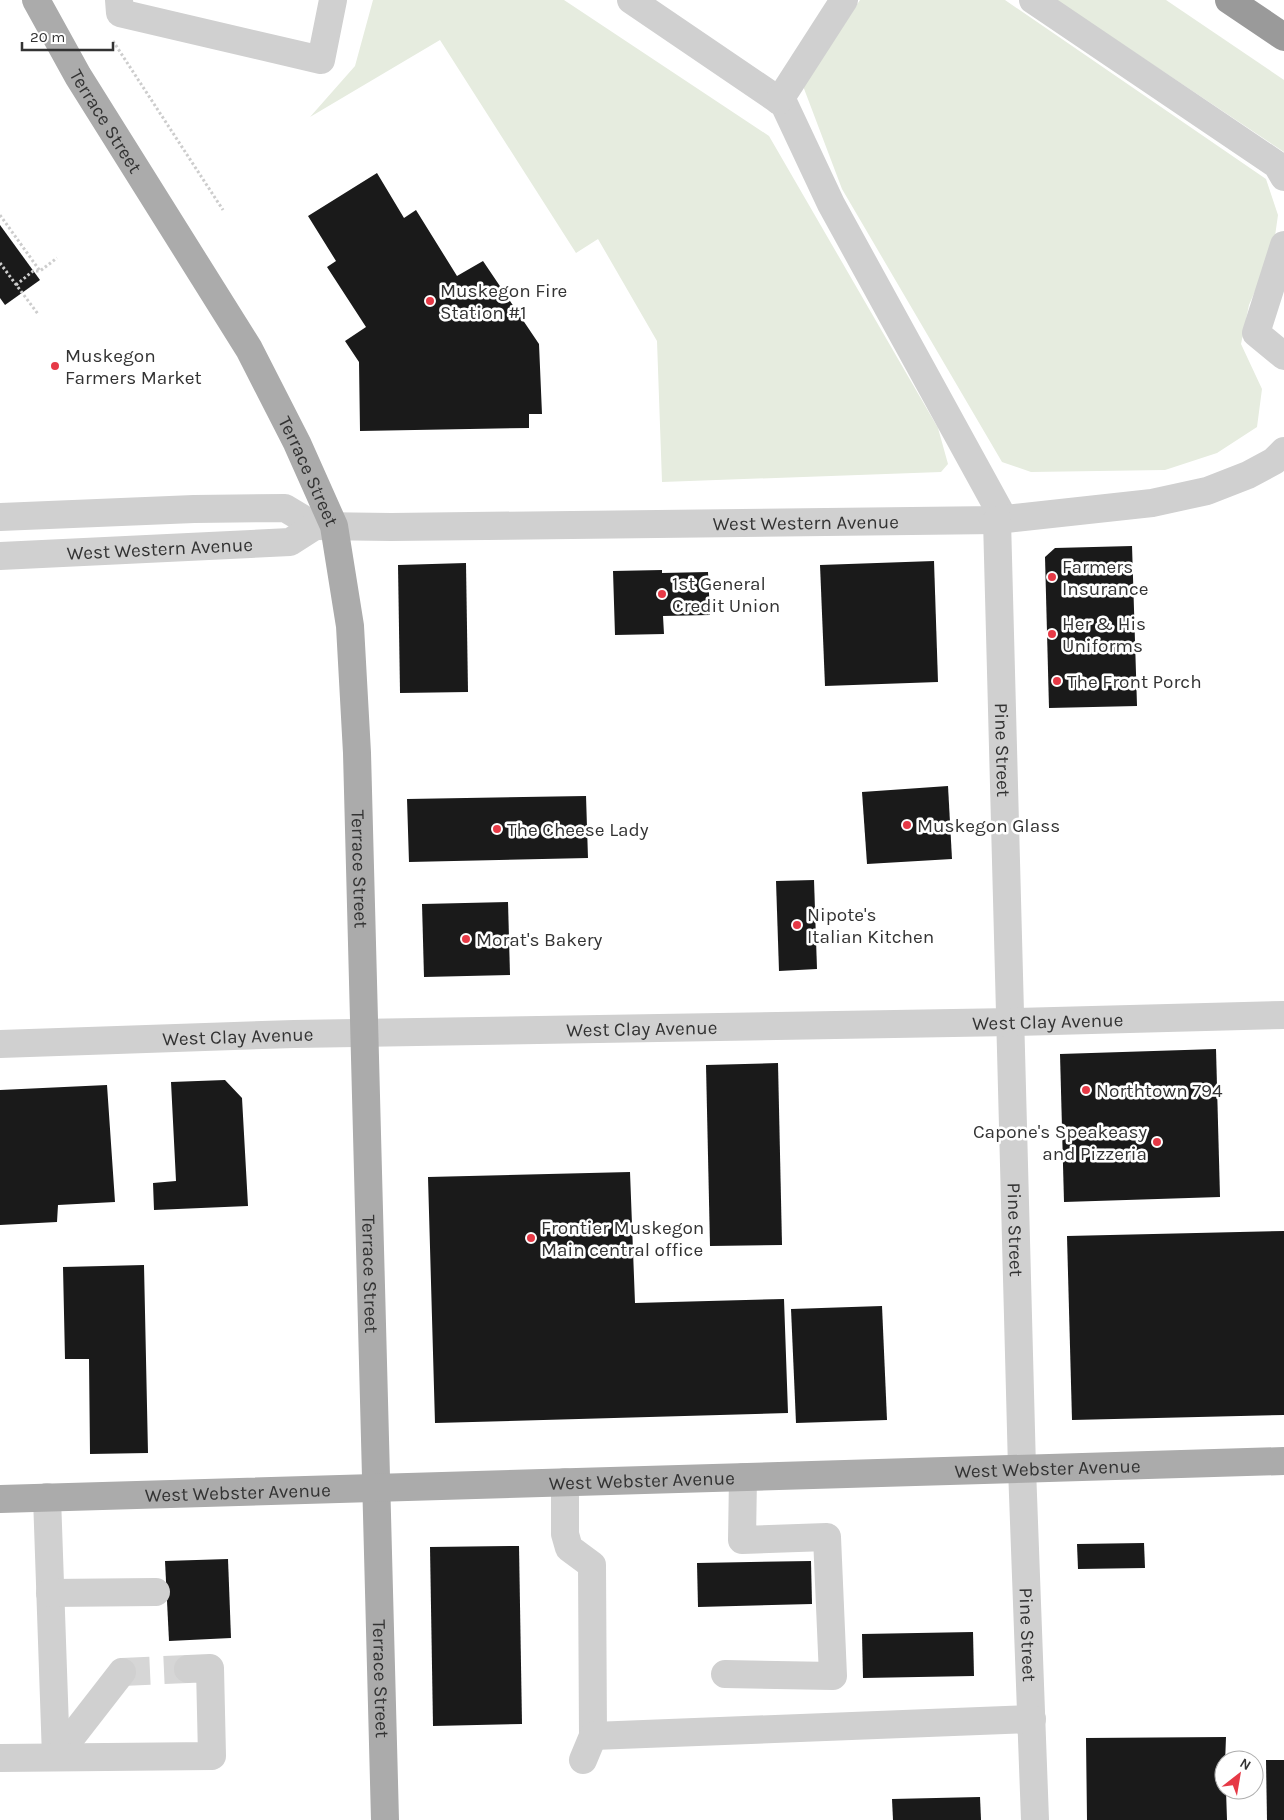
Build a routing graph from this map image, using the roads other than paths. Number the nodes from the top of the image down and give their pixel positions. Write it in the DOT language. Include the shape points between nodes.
graph roads {
  1 [pos="36,0"];
  2 [pos="119,0"];
  3 [pos="333,0"];
  4 [pos="631,0"];
  5 [pos="844,0"];
  6 [pos="1033,0"];
  7 [pos="1230,0"];
  8 [pos="1284,37"];
  9 [pos="779,101"];
  10 [pos="1284,177"];
  11 [pos="1284,245"];
  12 [pos="1284,356"];
  13 [pos="1284,452"];
  14 [pos="0,516"];
  15 [pos="1000,519"];
  16 [pos="325,526"];
  17 [pos="0,556"];
  18 [pos="1284,1014"];
  19 [pos="1012,1022"];
  20 [pos="366,1032"];
  21 [pos="0,1044"];
  22 [pos="1284,1461"];
  23 [pos="1022,1468"];
  24 [pos="743,1477"];
  25 [pos="565,1482"];
  26 [pos="377,1487"];
  27 [pos="47,1497"];
  28 [pos="0,1499"];
  29 [pos="156,1592"];
  30 [pos="50,1593"];
  31 [pos="199,1669"];
  32 [pos="122,1672"];
  33 [pos="725,1674"];
  34 [pos="1032,1718"];
  35 [pos="56,1757"];
  36 [pos="0,1758"];
  37 [pos="386,1820"];
  38 [pos="1035,1820"];
  1 -- 16 [label="main road, Terrace Street" via="78,76 249,349 297,443"];
  2 -- 3 [label="street" via="120,13 321,60"];
  4 -- 9 [label="street"];
  5 -- 9 [label="street"];
  6 -- 10 [label="street" via="1277,165"];
  7 -- 8 [label="highway"];
  9 -- 15 [label="street" via="784,104 831,204"];
  11 -- 12 [label="street" via="1256,333"];
  13 -- 15 [label="street, West Western Avenue" via="1248,476 1207,492 1152,503"];
  14 -- 16 [label="street, West Western Avenue" via="285,508"];
  15 -- 16 [label="street, West Western Avenue"];
  15 -- 19 [label="street, Pine Street"];
  16 -- 17 [label="street, West Western Avenue" via="290,542"];
  16 -- 20 [label="main road, Terrace Street" via="343,570 350,626 356,711"];
  18 -- 19 [label="street, West Clay Avenue"];
  19 -- 20 [label="street, West Clay Avenue"];
  19 -- 23 [label="street, Pine Street"];
  20 -- 21 [label="street, West Clay Avenue"];
  20 -- 26 [label="main road, Terrace Street"];
  22 -- 23 [label="main road, West Webster Avenue"];
  23 -- 24 [label="main road, West Webster Avenue"];
  23 -- 34 [label="street, Pine Street"];
  24 -- 25 [label="main road, West Webster Avenue"];
  24 -- 33 [label="street" via="742,1540 827,1537 833,1676"];
  25 -- 26 [label="main road, West Webster Avenue"];
  25 -- 34 [label="street" via="565,1534 570,1548 592,1565 588,1748"];
  26 -- 27 [label="main road, West Webster Avenue"];
  26 -- 37 [label="main road, Terrace Street"];
  27 -- 28 [label="main road, West Webster Avenue"];
  27 -- 30 [label="street"];
  29 -- 30 [label="street"];
  30 -- 35 [label="street"];
  31 -- 35 [label="street" via="212,1756"];
  32 -- 35 [label="street"];
  34 -- 38 [label="street, Pine Street"];
  35 -- 36 [label="street"];
}
